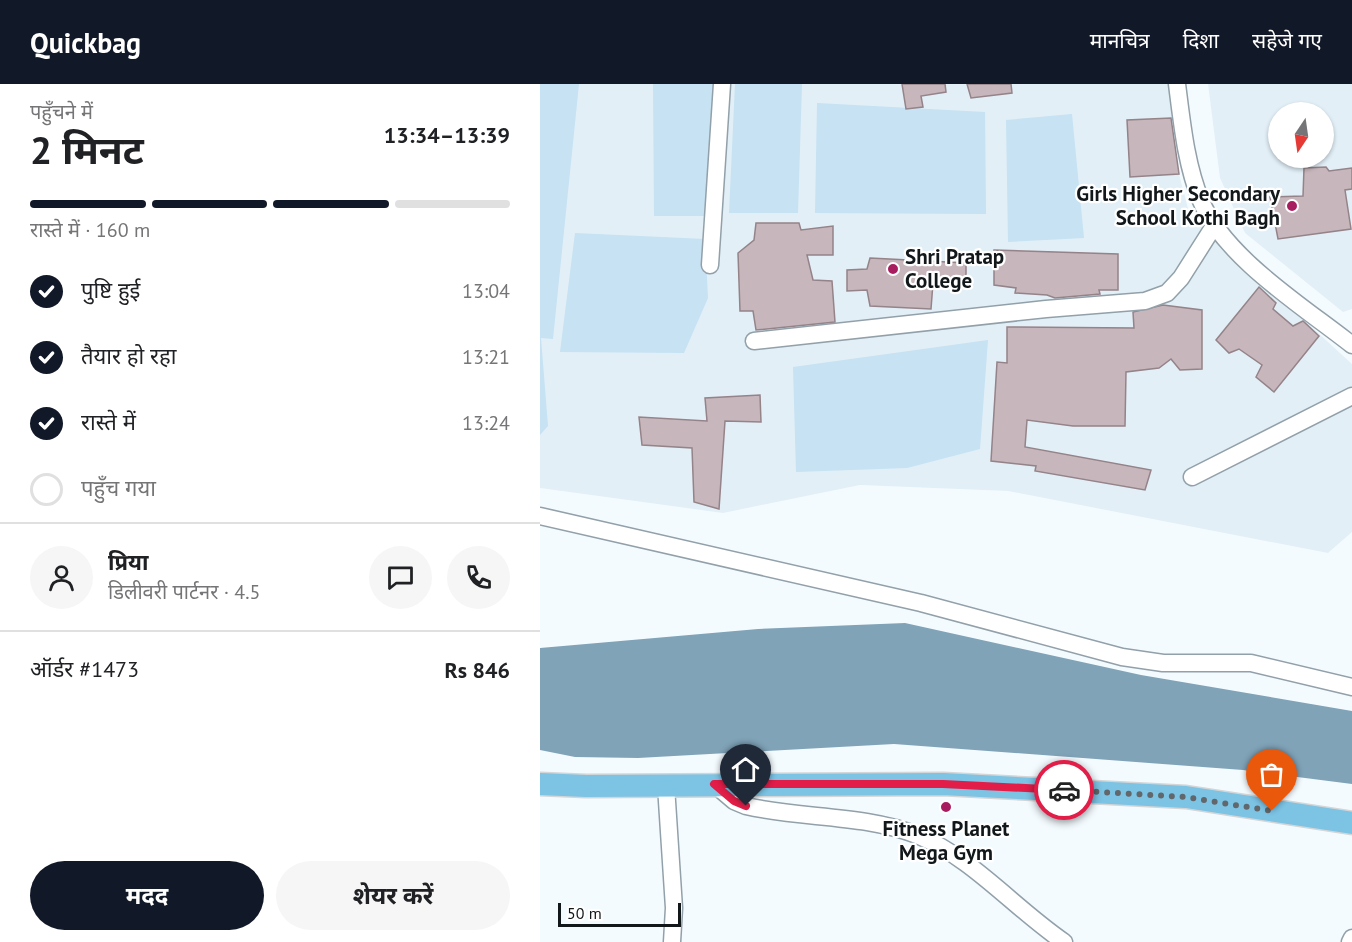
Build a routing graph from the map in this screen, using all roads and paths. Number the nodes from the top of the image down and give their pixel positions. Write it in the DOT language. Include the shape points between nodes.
graph roads {
  1 [pos="722,84"];
  2 [pos="1178,84"];
  3 [pos="1214,226"];
  4 [pos="710,265"];
  5 [pos="754,341"];
  6 [pos="1352,345"];
  7 [pos="1352,396"];
  8 [pos="1192,477"];
  9 [pos="540,516"];
  10 [pos="1352,687"];
  11 [pos="540,783"];
  12 [pos="714,784"];
  13 [pos="666,786"];
  14 [pos="1352,823"];
  15 [pos="672,942"];
  16 [pos="1064,942"];
  1 -- 4 [label="street"];
  2 -- 3 [label="street" via="1192,170"];
  3 -- 5 [label="street" via="1181,278 1167,293 1145,301"];
  3 -- 6 [label="street" via="1235,252"];
  7 -- 8 [label="street"];
  9 -- 10 [label="street" via="910,600 1122,657 1163,663 1251,663"];
  11 -- 13 [label="main road"];
  12 -- 13 [label="main road"];
  12 -- 14 [label="main road" via="943,784 1186,797"];
  12 -- 16 [label="street" via="746,806 915,835 964,862"];
  13 -- 15 [label="street" via="674,908"];
}
